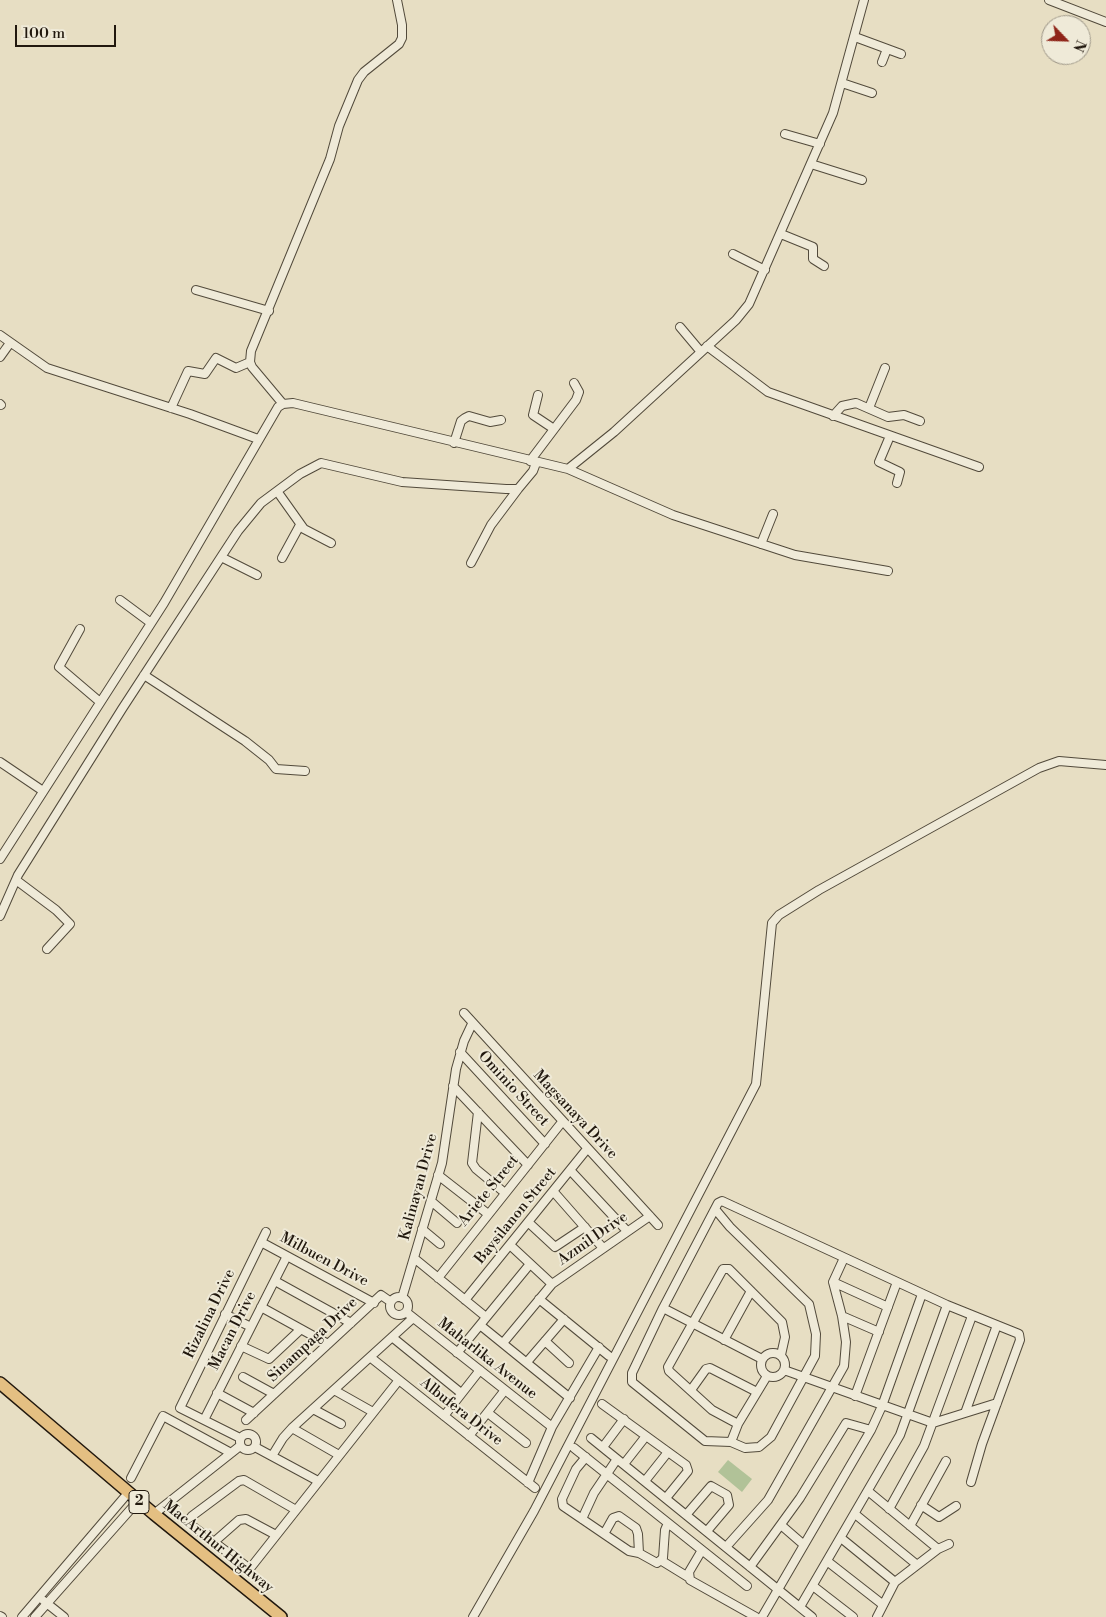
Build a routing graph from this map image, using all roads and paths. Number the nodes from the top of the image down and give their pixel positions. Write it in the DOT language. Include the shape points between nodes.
graph roads {
  1 [pos="397,0"];
  2 [pos="864,0"];
  3 [pos="1049,0"];
  4 [pos="1106,22"];
  5 [pos="855,37"];
  6 [pos="887,49"];
  7 [pos="901,54"];
  8 [pos="882,62"];
  9 [pos="842,82"];
  10 [pos="872,93"];
  11 [pos="785,134"];
  12 [pos="820,144"];
  13 [pos="811,164"];
  14 [pos="862,180"];
  15 [pos="780,234"];
  16 [pos="733,254"];
  17 [pos="824,266"];
  18 [pos="764,270"];
  19 [pos="196,290"];
  20 [pos="269,312"];
  21 [pos="680,327"];
  22 [pos="0,335"];
  23 [pos="10,343"];
  24 [pos="707,346"];
  25 [pos="701,352"];
  26 [pos="0,357"];
  27 [pos="250,362"];
  28 [pos="885,368"];
  29 [pos="574,383"];
  30 [pos="538,395"];
  31 [pos="283,404"];
  32 [pos="171,408"];
  33 [pos="869,408"];
  34 [pos="833,416"];
  35 [pos="501,420"];
  36 [pos="920,421"];
  37 [pos="554,429"];
  38 [pos="890,436"];
  39 [pos="258,438"];
  40 [pos="454,443"];
  41 [pos="533,462"];
  42 [pos="979,467"];
  43 [pos="568,469"];
  44 [pos="897,483"];
  45 [pos="518,489"];
  46 [pos="276,491"];
  47 [pos="772,514"];
  48 [pos="300,525"];
  49 [pos="331,543"];
  50 [pos="761,544"];
  51 [pos="221,557"];
  52 [pos="282,558"];
  53 [pos="470,563"];
  54 [pos="888,571"];
  55 [pos="257,575"];
  56 [pos="120,600"];
  57 [pos="151,623"];
  58 [pos="80,629"];
  59 [pos="144,675"];
  60 [pos="100,702"];
  61 [pos="0,762"];
  62 [pos="1106,765"];
  63 [pos="305,771"];
  64 [pos="43,791"];
  65 [pos="0,859"];
  66 [pos="16,880"];
  67 [pos="0,916"];
  68 [pos="47,949"];
  69 [pos="464,1013"];
  70 [pos="472,1024"];
  71 [pos="460,1052"];
  72 [pos="453,1086"];
  73 [pos="478,1112"];
  74 [pos="562,1122"];
  75 [pos="545,1144"];
  76 [pos="587,1148"];
  77 [pos="528,1165"];
  78 [pos="570,1170"];
  79 [pos="438,1175"];
  80 [pos="554,1191"];
  81 [pos="506,1193"];
  82 [pos="431,1201"];
  83 [pos="715,1209"];
  84 [pos="488,1214"];
  85 [pos="650,1216"];
  86 [pos="528,1222"];
  87 [pos="457,1223"];
  88 [pos="658,1225"];
  89 [pos="585,1227"];
  90 [pos="422,1229"];
  91 [pos="628,1231"];
  92 [pos="266,1232"];
  93 [pos="261,1242"];
  94 [pos="440,1244"];
  95 [pos="510,1245"];
  96 [pos="603,1248"];
  97 [pos="287,1256"];
  98 [pos="414,1258"];
  99 [pos="844,1258"];
  100 [pos="530,1264"];
  101 [pos="438,1278"];
  102 [pos="275,1281"];
  103 [pos="833,1282"];
  104 [pos="897,1282"];
  105 [pos="552,1284"];
  106 [pos="751,1291"];
  107 [pos="922,1294"];
  108 [pos="402,1298"];
  109 [pos="539,1299"];
  110 [pos="465,1300"];
  111 [pos="391,1302"];
  112 [pos="374,1303"];
  113 [pos="947,1305"];
  114 [pos="261,1307"];
  115 [pos="888,1307"];
  116 [pos="663,1308"];
  117 [pos="406,1312"];
  118 [pos="225,1314"];
  119 [pos="842,1316"];
  120 [pos="972,1316"];
  121 [pos="486,1317"];
  122 [pos="412,1318"];
  123 [pos="564,1319"];
  124 [pos="351,1323"];
  125 [pos="692,1323"];
  126 [pos="480,1325"];
  127 [pos="997,1326"];
  128 [pos="251,1327"];
  129 [pos="301,1329"];
  130 [pos="879,1332"];
  131 [pos="392,1337"];
  132 [pos="724,1340"];
  133 [pos="545,1341"];
  134 [pos="502,1343"];
  135 [pos="328,1344"];
  136 [pos="241,1346"];
  137 [pos="599,1347"];
  138 [pos="457,1352"];
  139 [pos="781,1355"];
  140 [pos="609,1356"];
  141 [pos="370,1357"];
  142 [pos="762,1359"];
  143 [pos="526,1362"];
  144 [pos="568,1363"];
  145 [pos="480,1370"];
  146 [pos="784,1370"];
  147 [pos="767,1376"];
  148 [pos="243,1377"];
  149 [pos="805,1377"];
  150 [pos="399,1380"];
  151 [pos="0,1382"];
  152 [pos="834,1387"];
  153 [pos="334,1390"];
  154 [pos="505,1390"];
  155 [pos="691,1390"];
  156 [pos="757,1392"];
  157 [pos="217,1393"];
  158 [pos="461,1393"];
  159 [pos="274,1394"];
  160 [pos="855,1396"];
  161 [pos="570,1398"];
  162 [pos="997,1403"];
  163 [pos="602,1404"];
  164 [pos="882,1406"];
  165 [pos="313,1409"];
  166 [pos="373,1412"];
  167 [pos="488,1412"];
  168 [pos="254,1413"];
  169 [pos="966,1413"];
  170 [pos="908,1415"];
  171 [pos="444,1416"];
  172 [pos="624,1419"];
  173 [pos="204,1420"];
  174 [pos="246,1420"];
  175 [pos="933,1423"];
  176 [pos="340,1424"];
  177 [pos="738,1424"];
  178 [pos="552,1427"];
  179 [pos="292,1428"];
  180 [pos="871,1430"];
  181 [pos="469,1436"];
  182 [pos="646,1436"];
  183 [pos="591,1438"];
  184 [pos="240,1442"];
  185 [pos="731,1442"];
  186 [pos="526,1443"];
  187 [pos="255,1447"];
  188 [pos="602,1447"];
  189 [pos="574,1448"];
  190 [pos="668,1452"];
  191 [pos="232,1453"];
  192 [pos="339,1455"];
  193 [pos="272,1456"];
  194 [pos="586,1457"];
  195 [pos="620,1461"];
  196 [pos="946,1461"];
  197 [pos="606,1473"];
  198 [pos="130,1478"];
  199 [pos="318,1481"];
  200 [pos="645,1481"];
  201 [pos="971,1482"];
  202 [pos="868,1491"];
  203 [pos="128,1493"];
  204 [pos="666,1498"];
  205 [pos="138,1500"];
  206 [pos="921,1505"];
  207 [pos="956,1506"];
  208 [pos="889,1508"];
  209 [pos="296,1510"];
  210 [pos="154,1514"];
  211 [pos="855,1514"];
  212 [pos="686,1515"];
  213 [pos="582,1519"];
  214 [pos="668,1523"];
  215 [pos="781,1525"];
  216 [pos="910,1526"];
  217 [pos="707,1532"];
  218 [pos="604,1534"];
  219 [pos="276,1535"];
  220 [pos="840,1538"];
  221 [pos="214,1542"];
  222 [pos="85,1543"];
  223 [pos="948,1544"];
  224 [pos="804,1545"];
  225 [pos="726,1547"];
  226 [pos="938,1549"];
  227 [pos="94,1550"];
  228 [pos="702,1550"];
  229 [pos="639,1553"];
  230 [pos="662,1561"];
  231 [pos="827,1561"];
  232 [pos="916,1564"];
  233 [pos="750,1567"];
  234 [pos="688,1577"];
  235 [pos="895,1582"];
  236 [pos="747,1586"];
  237 [pos="813,1586"];
  238 [pos="778,1590"];
  239 [pos="38,1597"];
  240 [pos="46,1603"];
  241 [pos="882,1604"];
  242 [pos="800,1607"];
  243 [pos="752,1616"];
  244 [pos="22,1617"];
  245 [pos="35,1617"];
  246 [pos="64,1617"];
  247 [pos="281,1617"];
  248 [pos="473,1617"];
  249 [pos="762,1617"];
  250 [pos="812,1617"];
  251 [pos="853,1617"];
  252 [pos="877,1617"];
  1 -- 20 [label="street" via="402,38 358,80 339,126 330,160"];
  2 -- 5 [label="street"];
  3 -- 4 [label="street"];
  5 -- 6 [label="street"];
  5 -- 9 [label="street"];
  6 -- 7 [label="street"];
  6 -- 8 [label="street"];
  9 -- 10 [label="street"];
  9 -- 12 [label="street"];
  11 -- 12 [label="street"];
  12 -- 13 [label="street"];
  13 -- 14 [label="street"];
  13 -- 15 [label="street"];
  15 -- 17 [label="street" via="813,247 813,259"];
  15 -- 18 [label="street"];
  16 -- 18 [label="street"];
  18 -- 24 [label="street" via="745,310"];
  19 -- 20 [label="street"];
  20 -- 27 [label="street" via="254,344"];
  21 -- 25 [label="street"];
  22 -- 23 [label="street"];
  23 -- 26 [label="street"];
  23 -- 32 [label="street" via="47,368"];
  24 -- 25 [label="street"];
  24 -- 34 [label="street" via="766,390"];
  25 -- 43 [label="street" via="614,432"];
  27 -- 31 [label="street"];
  27 -- 32 [label="street" via="236,368 216,358 205,374 188,371"];
  28 -- 33 [label="street"];
  29 -- 37 [label="street" via="579,396"];
  30 -- 37 [label="street" via="533,415"];
  31 -- 39 [label="street"];
  31 -- 40 [label="street" via="293,403"];
  32 -- 39 [label="street"];
  33 -- 34 [label="street" via="849,403"];
  33 -- 36 [label="street" via="888,417 902,414"];
  34 -- 38 [label="street"];
  35 -- 40 [label="street" via="490,422 469,416 461,421"];
  37 -- 41 [label="street"];
  38 -- 42 [label="street"];
  38 -- 44 [label="street" via="880,462 900,472"];
  39 -- 57 [label="street"];
  40 -- 41 [label="street"];
  41 -- 43 [label="street"];
  41 -- 45 [label="street" via="530,476"];
  43 -- 50 [label="street" via="673,515"];
  45 -- 46 [label="street" via="402,482 321,463"];
  45 -- 53 [label="street" via="491,525"];
  46 -- 48 [label="street"];
  46 -- 51 [label="street" via="247,518"];
  47 -- 50 [label="street"];
  48 -- 49 [label="street" via="310,534"];
  48 -- 52 [label="street"];
  50 -- 54 [label="street" via="795,555"];
  51 -- 55 [label="street"];
  51 -- 59 [label="street"];
  56 -- 57 [label="street"];
  57 -- 60 [label="street"];
  58 -- 60 [label="street" via="60,667"];
  59 -- 63 [label="street" via="245,741 276,769"];
  59 -- 66 [label="street"];
  60 -- 64 [label="street"];
  61 -- 64 [label="street"];
  62 -- 248 [label="street" via="1059,761 1039,768 819,890 778,915 772,923 756,1084 534,1511"];
  64 -- 65 [label="street"];
  66 -- 67 [label="street"];
  66 -- 68 [label="street" via="70,924"];
  69 -- 70 [label="street, Magsanaya Drive"];
  70 -- 71 [label="street, Kalinayan Drive"];
  70 -- 74 [label="street, Magsanaya Drive"];
  71 -- 72 [label="street, Kalinayan Drive"];
  71 -- 75 [label="street, Ominio Street"];
  72 -- 73 [label="street"];
  72 -- 79 [label="street, Kalinayan Drive" via="446,1145"];
  73 -- 77 [label="street"];
  73 -- 81 [label="street" via="472,1163"];
  74 -- 75 [label="street, Ariete Street"];
  74 -- 76 [label="street, Magsanaya Drive"];
  75 -- 77 [label="street, Ariete Street"];
  76 -- 78 [label="street, Baysilanon Street"];
  76 -- 85 [label="street, Magsanaya Drive"];
  77 -- 81 [label="street, Ariete Street"];
  78 -- 80 [label="street, Baysilanon Street"];
  78 -- 91 [label="street"];
  79 -- 82 [label="street, Kalinayan Drive"];
  79 -- 84 [label="street"];
  80 -- 86 [label="street, Baysilanon Street"];
  80 -- 89 [label="street"];
  81 -- 84 [label="street, Ariete Street"];
  82 -- 87 [label="street"];
  82 -- 90 [label="street, Kalinayan Drive"];
  83 -- 99 [label="street" via="722,1201"];
  83 -- 116 [label="street"];
  83 -- 149 [label="street" via="809,1304 816,1334 815,1356"];
  84 -- 101 [label="street, Ariete Street"];
  85 -- 88 [label="street, Magsanaya Drive"];
  85 -- 91 [label="street, Azmil Drive"];
  86 -- 89 [label="street" via="555,1247"];
  86 -- 95 [label="street, Baysilanon Street"];
  89 -- 96 [label="street"];
  90 -- 94 [label="street"];
  90 -- 98 [label="street, Kalinayan Drive"];
  91 -- 96 [label="street, Azmil Drive"];
  92 -- 93 [label="street, Rizalina Drive"];
  93 -- 97 [label="street, Milbuen Drive"];
  93 -- 118 [label="street, Rizalina Drive"];
  95 -- 100 [label="street"];
  95 -- 110 [label="street, Baysilanon Street"];
  96 -- 105 [label="street, Azmil Drive"];
  97 -- 102 [label="street, Macan Drive"];
  97 -- 112 [label="street, Milbuen Drive"];
  98 -- 101 [label="street"];
  98 -- 108 [label="street, Kalinayan Drive"];
  99 -- 103 [label="street"];
  99 -- 104 [label="street"];
  100 -- 105 [label="street"];
  100 -- 121 [label="street"];
  101 -- 110 [label="street"];
  102 -- 114 [label="street, Macan Drive"];
  102 -- 124 [label="street"];
  103 -- 115 [label="street"];
  103 -- 119 [label="street"];
  104 -- 107 [label="street"];
  104 -- 115 [label="street"];
  105 -- 109 [label="street, Azmil Drive"];
  106 -- 125 [label="street" via="729,1269 723,1269"];
  106 -- 132 [label="street"];
  106 -- 139 [label="street" via="782,1322 785,1336"];
  107 -- 113 [label="street"];
  107 -- 164 [label="street"];
  108 -- 111 [label="street"];
  108 -- 117 [label="street" via="407,1304"];
  109 -- 123 [label="street"];
  109 -- 134 [label="street, Azmil Drive"];
  110 -- 121 [label="street"];
  111 -- 112 [label="street, Sinampaga Drive" via="381,1296"];
  111 -- 117 [label="street" via="392,1313 401,1315"];
  112 -- 124 [label="street, Sinampaga Drive"];
  113 -- 120 [label="street"];
  113 -- 170 [label="street"];
  114 -- 128 [label="street, Macan Drive"];
  114 -- 129 [label="street"];
  115 -- 130 [label="street"];
  116 -- 125 [label="street"];
  116 -- 185 [label="street" via="632,1373 632,1382 705,1441"];
  117 -- 122 [label="street, Maharlika Avenue"];
  118 -- 128 [label="street"];
  118 -- 173 [label="street, Rizalina Drive" via="180,1408"];
  119 -- 130 [label="street"];
  119 -- 152 [label="street" via="846,1342 844,1366"];
  120 -- 127 [label="street"];
  120 -- 175 [label="street"];
  121 -- 126 [label="street"];
  122 -- 131 [label="street"];
  122 -- 138 [label="street, Maharlika Avenue"];
  123 -- 133 [label="street"];
  123 -- 137 [label="street"];
  124 -- 135 [label="street, Sinampaga Drive"];
  125 -- 132 [label="street"];
  125 -- 155 [label="street" via="668,1367"];
  126 -- 134 [label="street"];
  126 -- 138 [label="street"];
  127 -- 162 [label="street" via="1021,1337"];
  127 -- 169 [label="street"];
  128 -- 136 [label="street, Macan Drive"];
  129 -- 135 [label="street"];
  129 -- 136 [label="street" via="269,1359"];
  130 -- 160 [label="street"];
  131 -- 141 [label="street"];
  131 -- 158 [label="street"];
  132 -- 142 [label="street"];
  133 -- 143 [label="street"];
  133 -- 144 [label="street"];
  134 -- 143 [label="street"];
  135 -- 159 [label="street, Sinampaga Drive"];
  136 -- 157 [label="street, Macan Drive"];
  137 -- 140 [label="street"];
  137 -- 161 [label="street"];
  138 -- 145 [label="street, Maharlika Avenue"];
  139 -- 142 [label="street" via="770,1353"];
  139 -- 146 [label="street" via="785,1362"];
  141 -- 150 [label="street, Albufera Drive"];
  141 -- 153 [label="street"];
  142 -- 147 [label="street" via="762,1372"];
  143 -- 161 [label="street"];
  145 -- 154 [label="street, Maharlika Avenue"];
  145 -- 158 [label="street"];
  146 -- 147 [label="street" via="774,1378"];
  146 -- 149 [label="street"];
  147 -- 156 [label="street"];
  148 -- 159 [label="street"];
  149 -- 152 [label="street"];
  149 -- 185 [label="street" via="766,1443 745,1448"];
  150 -- 166 [label="street"];
  150 -- 171 [label="street, Albufera Drive"];
  151 -- 203 [label="highway, MacArthur Highway / 2"];
  152 -- 160 [label="street"];
  152 -- 225 [label="street" via="768,1500"];
  153 -- 165 [label="street"];
  153 -- 166 [label="street"];
  154 -- 167 [label="street"];
  154 -- 178 [label="street, Maharlika Avenue"];
  155 -- 156 [label="street" via="710,1368"];
  155 -- 177 [label="street" via="712,1410"];
  156 -- 177 [label="street"];
  157 -- 168 [label="street"];
  157 -- 173 [label="street, Macan Drive"];
  158 -- 171 [label="street"];
  159 -- 168 [label="street, Sinampaga Drive"];
  160 -- 164 [label="street"];
  161 -- 178 [label="street"];
  162 -- 169 [label="street"];
  162 -- 201 [label="street"];
  163 -- 172 [label="street"];
  164 -- 170 [label="street"];
  164 -- 180 [label="street"];
  165 -- 176 [label="street"];
  165 -- 179 [label="street"];
  166 -- 192 [label="street"];
  167 -- 181 [label="street"];
  167 -- 186 [label="street"];
  168 -- 174 [label="street, Sinampaga Drive"];
  169 -- 175 [label="street"];
  170 -- 175 [label="street"];
  170 -- 202 [label="street" via="894,1448"];
  171 -- 181 [label="street, Albufera Drive"];
  172 -- 182 [label="street"];
  172 -- 188 [label="street"];
  173 -- 184 [label="street"];
  175 -- 208 [label="street" via="916,1463"];
  177 -- 185 [label="street"];
  178 -- 181 [label="street, Albufera Drive" via="532,1485"];
  179 -- 192 [label="street"];
  179 -- 193 [label="street"];
  180 -- 215 [label="street" via="846,1422"];
  180 -- 224 [label="street"];
  182 -- 190 [label="street"];
  182 -- 195 [label="street"];
  183 -- 188 [label="street"];
  184 -- 187 [label="street" via="247,1451"];
  184 -- 187 [label="street" via="248,1434 256,1441"];
  184 -- 191 [label="street"];
  187 -- 193 [label="street"];
  188 -- 195 [label="street"];
  189 -- 194 [label="street"];
  190 -- 200 [label="street"];
  190 -- 204 [label="street" via="688,1468"];
  191 -- 198 [label="street" via="163,1416"];
  191 -- 210 [label="street"];
  192 -- 199 [label="street"];
  193 -- 199 [label="street"];
  194 -- 197 [label="street"];
  194 -- 213 [label="street" via="576,1469 562,1503"];
  195 -- 197 [label="street"];
  195 -- 200 [label="street"];
  196 -- 206 [label="street"];
  197 -- 213 [label="street"];
  197 -- 214 [label="street"];
  199 -- 209 [label="street"];
  200 -- 204 [label="street"];
  202 -- 208 [label="street"];
  202 -- 211 [label="street"];
  203 -- 205 [label="highway, MacArthur Highway / 2"];
  203 -- 222 [label="street"];
  204 -- 212 [label="street"];
  205 -- 210 [label="highway, MacArthur Highway / 2"];
  205 -- 227 [label="street"];
  206 -- 207 [label="street" via="939,1517"];
  206 -- 216 [label="street"];
  208 -- 216 [label="street"];
  209 -- 219 [label="street"];
  209 -- 221 [label="street" via="244,1480 189,1520"];
  210 -- 247 [label="highway, MacArthur Highway / 2"];
  211 -- 220 [label="street"];
  211 -- 232 [label="street"];
  212 -- 217 [label="street"];
  212 -- 217 [label="street" via="711,1486 728,1495 729,1505"];
  213 -- 218 [label="street"];
  214 -- 228 [label="street"];
  214 -- 230 [label="street"];
  215 -- 224 [label="street"];
  215 -- 233 [label="street"];
  216 -- 226 [label="street"];
  217 -- 225 [label="street"];
  218 -- 229 [label="street" via="629,1551"];
  218 -- 229 [label="street" via="613,1518 619,1516 636,1528"];
  219 -- 221 [label="street" via="246,1519 239,1520"];
  219 -- 221 [label="street" via="249,1570"];
  220 -- 231 [label="street"];
  220 -- 235 [label="street"];
  222 -- 227 [label="street"];
  222 -- 239 [label="street"];
  223 -- 226 [label="street"];
  224 -- 238 [label="street"];
  225 -- 233 [label="street"];
  226 -- 232 [label="street"];
  227 -- 240 [label="street"];
  228 -- 234 [label="street"];
  228 -- 236 [label="street"];
  229 -- 230 [label="street" via="657,1562"];
  230 -- 234 [label="street"];
  231 -- 237 [label="street"];
  231 -- 241 [label="street"];
  232 -- 235 [label="street"];
  233 -- 238 [label="street"];
  234 -- 243 [label="street"];
  235 -- 241 [label="street"];
  237 -- 242 [label="street"];
  237 -- 251 [label="street"];
  238 -- 242 [label="street"];
  238 -- 249 [label="street"];
  239 -- 240 [label="street"];
  239 -- 244 [label="street"];
  240 -- 245 [label="street"];
  240 -- 246 [label="street"];
  241 -- 252 [label="street"];
  242 -- 250 [label="street"];
}
